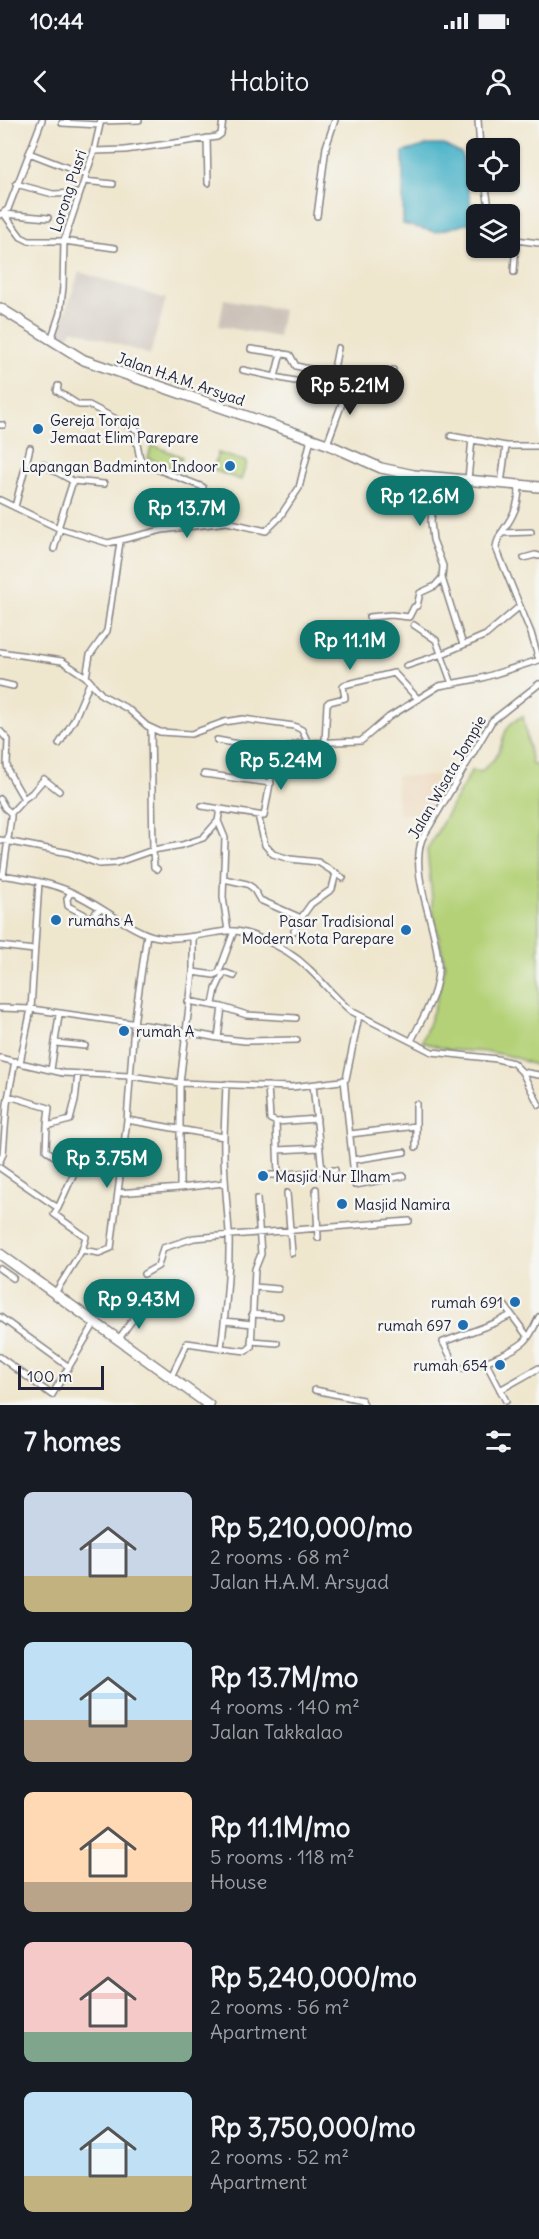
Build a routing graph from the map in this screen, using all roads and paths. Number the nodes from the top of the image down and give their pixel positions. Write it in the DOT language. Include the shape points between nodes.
graph roads {
  1 [pos="42,120"];
  2 [pos="139,120"];
  3 [pos="223,120"];
  4 [pos="335,120"];
  5 [pos="478,120"];
  6 [pos="101,122"];
  7 [pos="62,123"];
  8 [pos="207,138"];
  9 [pos="479,138"];
  10 [pos="94,151"];
  11 [pos="29,153"];
  12 [pos="85,178"];
  13 [pos="113,183"];
  14 [pos="208,183"];
  15 [pos="16,184"];
  16 [pos="80,193"];
  17 [pos="2,214"];
  18 [pos="317,216"];
  19 [pos="48,218"];
  20 [pos="64,241"];
  21 [pos="539,243"];
  22 [pos="116,248"];
  23 [pos="514,272"];
  24 [pos="0,308"];
  25 [pos="51,340"];
  26 [pos="338,348"];
  27 [pos="251,349"];
  28 [pos="281,353"];
  29 [pos="243,370"];
  30 [pos="393,370"];
  31 [pos="333,374"];
  32 [pos="275,377"];
  33 [pos="351,379"];
  34 [pos="295,381"];
  35 [pos="58,386"];
  36 [pos="451,436"];
  37 [pos="311,439"];
  38 [pos="472,439"];
  39 [pos="327,444"];
  40 [pos="506,446"];
  41 [pos="539,446"];
  42 [pos="30,448"];
  43 [pos="42,464"];
  44 [pos="435,477"];
  45 [pos="468,479"];
  46 [pos="73,481"];
  47 [pos="104,484"];
  48 [pos="501,484"];
  49 [pos="519,486"];
  50 [pos="539,487"];
  51 [pos="0,500"];
  52 [pos="15,507"];
  53 [pos="227,522"];
  54 [pos="59,528"];
  55 [pos="531,532"];
  56 [pos="501,533"];
  57 [pos="120,542"];
  58 [pos="54,549"];
  59 [pos="539,556"];
  60 [pos="524,558"];
  61 [pos="442,578"];
  62 [pos="520,606"];
  63 [pos="369,617"];
  64 [pos="414,626"];
  65 [pos="539,632"];
  66 [pos="531,633"];
  67 [pos="463,645"];
  68 [pos="0,652"];
  69 [pos="442,654"];
  70 [pos="539,660"];
  71 [pos="406,666"];
  72 [pos="88,679"];
  73 [pos="0,683"];
  74 [pos="452,684"];
  75 [pos="539,684"];
  76 [pos="13,686"];
  77 [pos="418,699"];
  78 [pos="151,728"];
  79 [pos="0,731"];
  80 [pos="217,740"];
  81 [pos="306,741"];
  82 [pos="325,742"];
  83 [pos="59,744"];
  84 [pos="276,752"];
  85 [pos="204,774"];
  86 [pos="271,783"];
  87 [pos="59,791"];
  88 [pos="24,799"];
  89 [pos="0,800"];
  90 [pos="202,806"];
  91 [pos="3,808"];
  92 [pos="220,809"];
  93 [pos="11,813"];
  94 [pos="258,815"];
  95 [pos="218,821"];
  96 [pos="0,840"];
  97 [pos="8,842"];
  98 [pos="153,850"];
  99 [pos="157,869"];
  100 [pos="336,873"];
  101 [pos="2,875"];
  102 [pos="343,878"];
  103 [pos="224,879"];
  104 [pos="39,882"];
  105 [pos="71,892"];
  106 [pos="100,908"];
  107 [pos="301,918"];
  108 [pos="231,931"];
  109 [pos="294,932"];
  110 [pos="147,934"];
  111 [pos="193,937"];
  112 [pos="0,946"];
  113 [pos="34,950"];
  114 [pos="193,972"];
  115 [pos="234,976"];
  116 [pos="188,1001"];
  117 [pos="213,1004"];
  118 [pos="222,1007"];
  119 [pos="0,1008"];
  120 [pos="30,1009"];
  121 [pos="59,1014"];
  122 [pos="359,1016"];
  123 [pos="296,1018"];
  124 [pos="134,1024"];
  125 [pos="185,1034"];
  126 [pos="218,1038"];
  127 [pos="297,1040"];
  128 [pos="411,1041"];
  129 [pos="56,1043"];
  130 [pos="85,1046"];
  131 [pos="0,1058"];
  132 [pos="17,1062"];
  133 [pos="51,1070"];
  134 [pos="522,1072"];
  135 [pos="78,1074"];
  136 [pos="539,1074"];
  137 [pos="130,1076"];
  138 [pos="344,1080"];
  139 [pos="180,1083"];
  140 [pos="226,1084"];
  141 [pos="313,1085"];
  142 [pos="268,1086"];
  143 [pos="9,1096"];
  144 [pos="416,1104"];
  145 [pos="539,1105"];
  146 [pos="317,1119"];
  147 [pos="127,1120"];
  148 [pos="276,1122"];
  149 [pos="416,1125"];
  150 [pos="47,1126"];
  151 [pos="178,1128"];
  152 [pos="350,1134"];
  153 [pos="224,1137"];
  154 [pos="416,1147"];
  155 [pos="320,1148"];
  156 [pos="277,1150"];
  157 [pos="404,1152"];
  158 [pos="80,1160"];
  159 [pos="353,1160"];
  160 [pos="0,1161"];
  161 [pos="0,1168"];
  162 [pos="335,1170"];
  163 [pos="120,1171"];
  164 [pos="322,1171"];
  165 [pos="403,1176"];
  166 [pos="224,1183"];
  167 [pos="180,1188"];
  168 [pos="316,1189"];
  169 [pos="118,1193"];
  170 [pos="288,1193"];
  171 [pos="257,1198"];
  172 [pos="58,1208"];
  173 [pos="409,1221"];
  174 [pos="318,1227"];
  175 [pos="290,1229"];
  176 [pos="261,1231"];
  177 [pos="229,1234"];
  178 [pos="318,1238"];
  179 [pos="82,1250"];
  180 [pos="291,1253"];
  181 [pos="1,1256"];
  182 [pos="0,1269"];
  183 [pos="144,1274"];
  184 [pos="13,1278"];
  185 [pos="254,1287"];
  186 [pos="278,1289"];
  187 [pos="55,1293"];
  188 [pos="505,1306"];
  189 [pos="141,1308"];
  190 [pos="252,1314"];
  191 [pos="511,1315"];
  192 [pos="280,1316"];
  193 [pos="0,1317"];
  194 [pos="538,1320"];
  195 [pos="225,1321"];
  196 [pos="94,1323"];
  197 [pos="252,1324"];
  198 [pos="528,1337"];
  199 [pos="118,1340"];
  200 [pos="251,1341"];
  201 [pos="277,1343"];
  202 [pos="221,1348"];
  203 [pos="0,1357"];
  204 [pos="485,1361"];
  205 [pos="69,1367"];
  206 [pos="539,1368"];
  207 [pos="171,1377"];
  208 [pos="315,1390"];
  209 [pos="500,1390"];
  210 [pos="506,1401"];
  211 [pos="209,1405"];
  212 [pos="364,1405"];
  1 -- 11 [label="street"];
  2 -- 6 [label="street"];
  3 -- 8 [label="street" via="221,134"];
  4 -- 18 [label="street" via="324,156"];
  5 -- 9 [label="street"];
  6 -- 7 [label="street"];
  6 -- 10 [label="street, Lorong Pusri"];
  8 -- 10 [label="street"];
  8 -- 14 [label="street"];
  10 -- 12 [label="street, Lorong Pusri"];
  11 -- 12 [label="street"];
  11 -- 15 [label="street"];
  12 -- 13 [label="street"];
  12 -- 16 [label="street, Lorong Pusri"];
  15 -- 16 [label="street" via="53,194"];
  15 -- 17 [label="street" via="8,209"];
  16 -- 20 [label="street, Lorong Pusri"];
  17 -- 19 [label="street"];
  17 -- 20 [label="street" via="25,240"];
  20 -- 22 [label="street"];
  20 -- 25 [label="street, Lorong Pusri" via="60,313"];
  21 -- 23 [label="street" via="516,240"];
  24 -- 25 [label="highway, Jalan H.A.M. Arsyad"];
  25 -- 37 [label="highway, Jalan H.A.M. Arsyad" via="103,368"];
  26 -- 31 [label="street"];
  27 -- 28 [label="street"];
  28 -- 31 [label="street" via="290,355 296,366"];
  28 -- 32 [label="street"];
  29 -- 32 [label="street"];
  30 -- 33 [label="street" via="390,386 385,390"];
  31 -- 33 [label="street"];
  32 -- 34 [label="street"];
  33 -- 39 [label="street"];
  35 -- 53 [label="street" via="59,394 139,431 140,459 203,487 203,512"];
  36 -- 38 [label="street"];
  37 -- 39 [label="highway, Jalan H.A.M. Arsyad"];
  37 -- 53 [label="street" via="299,488 272,527 264,531"];
  38 -- 40 [label="street"];
  38 -- 45 [label="street"];
  39 -- 44 [label="highway, Jalan H.A.M. Arsyad" via="381,468"];
  40 -- 41 [label="street"];
  40 -- 48 [label="street"];
  42 -- 52 [label="street"];
  43 -- 46 [label="street"];
  44 -- 45 [label="highway, Jalan H.A.M. Arsyad"];
  44 -- 61 [label="street" via="431,525"];
  45 -- 48 [label="highway, Jalan H.A.M. Arsyad"];
  46 -- 47 [label="street"];
  46 -- 54 [label="street"];
  48 -- 49 [label="highway, Jalan H.A.M. Arsyad"];
  49 -- 50 [label="highway, Jalan H.A.M. Arsyad"];
  49 -- 56 [label="street" via="513,515"];
  51 -- 52 [label="street"];
  52 -- 54 [label="street"];
  53 -- 57 [label="street" via="162,530"];
  54 -- 57 [label="street" via="104,543"];
  54 -- 58 [label="street"];
  55 -- 56 [label="street"];
  56 -- 62 [label="street" via="496,548"];
  57 -- 72 [label="street" via="106,631 90,656"];
  59 -- 60 [label="street"];
  61 -- 63 [label="street" via="420,593 409,617"];
  61 -- 67 [label="street"];
  62 -- 66 [label="street"];
  62 -- 67 [label="street" via="486,635"];
  64 -- 69 [label="street" via="434,637"];
  65 -- 66 [label="street"];
  66 -- 70 [label="street"];
  67 -- 69 [label="street"];
  68 -- 72 [label="street" via="62,661"];
  69 -- 71 [label="street"];
  69 -- 74 [label="street"];
  70 -- 74 [label="street"];
  72 -- 78 [label="street" via="102,695 129,709"];
  72 -- 83 [label="street" via="75,716"];
  73 -- 76 [label="street"];
  74 -- 77 [label="street" via="440,686"];
  75 -- 128 [label="street, Jalan Wisata Jompie" via="492,721 421,843 420,871 439,964 432,998"];
  77 -- 82 [label="street" via="388,717 361,741"];
  77 -- 82 [label="street" via="394,673 344,685 345,698 327,704"];
  78 -- 81 [label="street" via="191,734 231,720 254,720 297,727"];
  78 -- 98 [label="street"];
  79 -- 88 [label="street" via="8,740 9,773"];
  80 -- 84 [label="street"];
  81 -- 82 [label="street"];
  81 -- 84 [label="street"];
  84 -- 86 [label="street"];
  85 -- 86 [label="street"];
  86 -- 94 [label="street" via="265,815"];
  87 -- 88 [label="street" via="45,779"];
  88 -- 93 [label="street"];
  89 -- 91 [label="street"];
  90 -- 92 [label="street"];
  91 -- 93 [label="street"];
  92 -- 94 [label="street"];
  92 -- 95 [label="street"];
  93 -- 97 [label="street"];
  94 -- 100 [label="street" via="269,851 318,862"];
  95 -- 98 [label="street" via="201,839"];
  95 -- 103 [label="street" via="225,838"];
  96 -- 97 [label="street"];
  97 -- 98 [label="street" via="69,853 99,864 116,863"];
  97 -- 101 [label="street"];
  98 -- 99 [label="street"];
  100 -- 102 [label="street"];
  100 -- 107 [label="street" via="332,889 311,904"];
  101 -- 104 [label="street"];
  103 -- 107 [label="street" via="247,884 260,900"];
  103 -- 108 [label="street" via="224,905"];
  104 -- 105 [label="street"];
  104 -- 113 [label="street"];
  105 -- 106 [label="street"];
  105 -- 106 [label="street" via="68,906 78,912 92,918"];
  106 -- 110 [label="street"];
  107 -- 109 [label="street"];
  108 -- 111 [label="street"];
  108 -- 114 [label="street" via="219,972"];
  108 -- 122 [label="street" via="260,938 296,957"];
  110 -- 111 [label="street" via="166,939"];
  110 -- 124 [label="street"];
  111 -- 114 [label="street"];
  112 -- 113 [label="street"];
  113 -- 120 [label="street"];
  114 -- 116 [label="street"];
  115 -- 117 [label="street" via="223,974"];
  116 -- 117 [label="street"];
  116 -- 125 [label="street"];
  117 -- 118 [label="street"];
  118 -- 123 [label="street" via="247,1015"];
  118 -- 126 [label="street"];
  119 -- 120 [label="street"];
  120 -- 121 [label="street"];
  120 -- 132 [label="street"];
  121 -- 124 [label="street"];
  121 -- 129 [label="street"];
  122 -- 128 [label="street"];
  122 -- 138 [label="street"];
  124 -- 125 [label="street"];
  124 -- 137 [label="street"];
  125 -- 126 [label="street"];
  125 -- 139 [label="street"];
  126 -- 127 [label="street"];
  128 -- 134 [label="street" via="432,1052 508,1061"];
  129 -- 130 [label="street"];
  129 -- 133 [label="street"];
  131 -- 132 [label="street"];
  132 -- 133 [label="street"];
  132 -- 143 [label="street"];
  133 -- 135 [label="street"];
  134 -- 136 [label="street"];
  134 -- 145 [label="street"];
  135 -- 137 [label="street"];
  135 -- 150 [label="street" via="70,1120"];
  137 -- 139 [label="street"];
  137 -- 147 [label="street"];
  138 -- 141 [label="street"];
  138 -- 152 [label="street"];
  139 -- 140 [label="street"];
  139 -- 151 [label="street"];
  140 -- 142 [label="street"];
  140 -- 153 [label="street"];
  141 -- 142 [label="street"];
  141 -- 146 [label="street"];
  142 -- 148 [label="street" via="270,1119"];
  143 -- 150 [label="street" via="49,1108"];
  143 -- 160 [label="street"];
  144 -- 149 [label="street"];
  146 -- 148 [label="street"];
  146 -- 155 [label="street"];
  147 -- 151 [label="street"];
  147 -- 163 [label="street"];
  148 -- 156 [label="street"];
  149 -- 152 [label="street"];
  149 -- 154 [label="street"];
  150 -- 158 [label="street" via="47,1152"];
  151 -- 153 [label="street"];
  151 -- 167 [label="street"];
  152 -- 159 [label="street"];
  153 -- 166 [label="street"];
  155 -- 156 [label="street"];
  155 -- 164 [label="street"];
  156 -- 164 [label="street" via="275,1175"];
  157 -- 159 [label="street"];
  158 -- 163 [label="street"];
  158 -- 172 [label="street"];
  159 -- 165 [label="street" via="355,1185"];
  161 -- 172 [label="street"];
  162 -- 164 [label="street"];
  163 -- 169 [label="street"];
  166 -- 167 [label="street"];
  166 -- 177 [label="street"];
  167 -- 169 [label="street"];
  168 -- 174 [label="street"];
  169 -- 179 [label="street" via="111,1248 99,1253"];
  170 -- 175 [label="street"];
  171 -- 176 [label="street"];
  172 -- 179 [label="street" via="54,1214 86,1237"];
  173 -- 174 [label="street"];
  174 -- 175 [label="street"];
  174 -- 178 [label="street"];
  175 -- 176 [label="street"];
  175 -- 180 [label="street"];
  176 -- 177 [label="street"];
  176 -- 185 [label="street"];
  177 -- 183 [label="street" via="164,1247 158,1266"];
  177 -- 195 [label="street"];
  179 -- 187 [label="street"];
  181 -- 187 [label="highway"];
  182 -- 184 [label="street"];
  185 -- 186 [label="street"];
  185 -- 190 [label="street"];
  187 -- 196 [label="highway"];
  188 -- 191 [label="street"];
  189 -- 199 [label="street"];
  190 -- 192 [label="street"];
  190 -- 197 [label="street"];
  191 -- 198 [label="street"];
  191 -- 204 [label="street" via="443,1342 458,1369"];
  193 -- 205 [label="street"];
  194 -- 198 [label="street"];
  195 -- 197 [label="street"];
  195 -- 202 [label="street"];
  196 -- 199 [label="highway"];
  196 -- 205 [label="street"];
  197 -- 200 [label="street"];
  198 -- 204 [label="street"];
  199 -- 207 [label="highway"];
  200 -- 201 [label="street"];
  200 -- 202 [label="street" via="247,1351"];
  202 -- 207 [label="street" via="187,1343"];
  203 -- 205 [label="street" via="52,1395"];
  204 -- 209 [label="street"];
  206 -- 209 [label="street"];
  207 -- 211 [label="highway"];
  208 -- 212 [label="street" via="362,1400"];
  209 -- 210 [label="street"];
}
